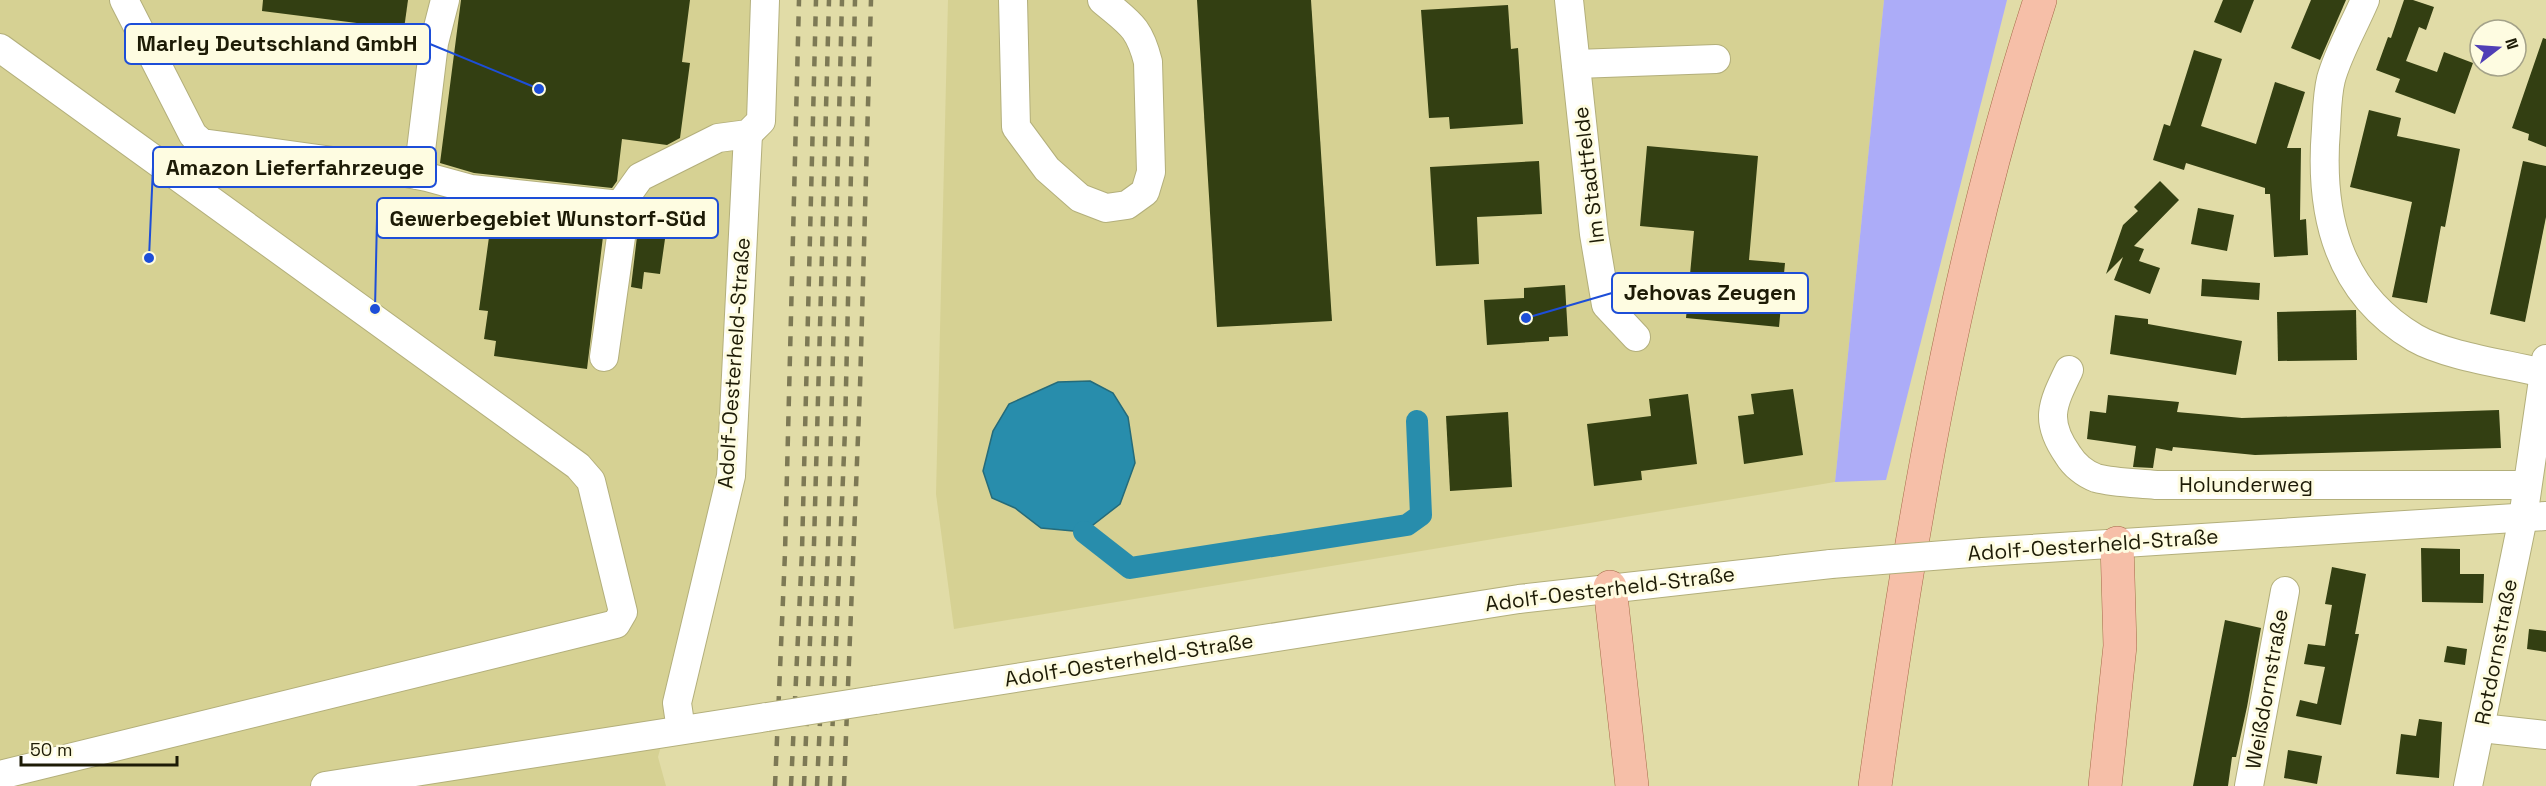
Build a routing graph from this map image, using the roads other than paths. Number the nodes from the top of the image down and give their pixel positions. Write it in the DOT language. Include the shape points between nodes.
graph roads {
  1 [pos="124,0"];
  2 [pos="445,0"];
  3 [pos="765,0"];
  4 [pos="1013,0"];
  5 [pos="1102,0"];
  6 [pos="1569,0"];
  7 [pos="2040,0"];
  8 [pos="2366,0"];
  9 [pos="0,48"];
  10 [pos="1716,59"];
  11 [pos="1576,64"];
  12 [pos="748,134"];
  13 [pos="418,175"];
  14 [pos="620,205"];
  15 [pos="1636,337"];
  16 [pos="604,357"];
  17 [pos="2544,366"];
  18 [pos="2069,370"];
  19 [pos="2526,485"];
  20 [pos="2534,517"];
  21 [pos="2117,543"];
  22 [pos="1610,587"];
  23 [pos="2285,591"];
  24 [pos="2481,728"];
  25 [pos="681,730"];
  26 [pos="2546,735"];
  27 [pos="0,775"];
  28 [pos="325,786"];
  29 [pos="1632,786"];
  30 [pos="1875,786"];
  31 [pos="2105,786"];
  32 [pos="2249,786"];
  33 [pos="2468,786"];
  1 -- 13 [label="street" via="193,135 202,142"];
  2 -- 13 [label="street" via="435,44"];
  3 -- 12 [label="street" via="761,121"];
  4 -- 5 [label="street" via="1016,127 1047,169 1080,198 1106,208 1127,205 1145,192 1151,172 1145,48 1140,33"];
  6 -- 11 [label="street, Im Stadtfelde"];
  7 -- 30 [label="main road" via="2015,74 1938,392"];
  8 -- 17 [label="street" via="2331,80 2324,195 2338,249 2362,292 2387,318 2416,339 2448,350"];
  9 -- 27 [label="street" via="578,466 591,481 622,612 616,624"];
  10 -- 11 [label="street"];
  11 -- 15 [label="street, Im Stadtfelde" via="1605,305"];
  12 -- 14 [label="street" via="718,138 640,177"];
  12 -- 25 [label="street, Adolf-Oesterheld-Straße" via="731,476 677,703"];
  13 -- 14 [label="street" via="471,189"];
  14 -- 16 [label="street" via="622,230"];
  17 -- 19 [label="street, Rotdornstraße"];
  18 -- 19 [label="street, Holunderweg" via="2055,398 2051,419 2057,439 2072,461 2096,478 2156,485"];
  19 -- 20 [label="street, Rotdornstraße"];
  20 -- 21 [label="street, Adolf-Oesterheld-Straße"];
  20 -- 24 [label="street, Rotdornstraße"];
  21 -- 22 [label="street, Adolf-Oesterheld-Straße, bridge" via="1831,564"];
  21 -- 31 [label="main road" via="2120,646"];
  22 -- 25 [label="street, Adolf-Oesterheld-Straße, bridge"];
  22 -- 29 [label="main road"];
  23 -- 32 [label="street, Weißdornstraße"];
  24 -- 26 [label="street"];
  24 -- 33 [label="street, Rotdornstraße"];
  25 -- 28 [label="street, Adolf-Oesterheld-Straße"];
}
